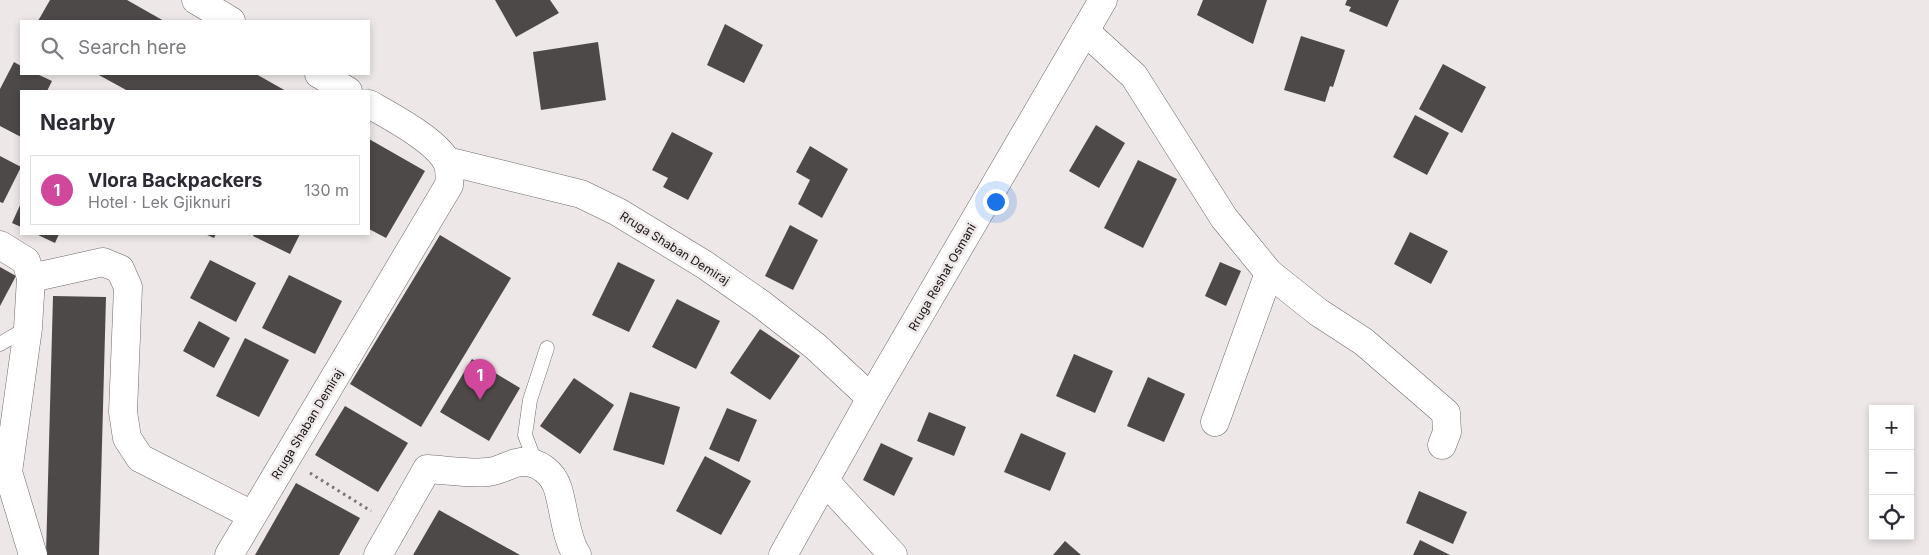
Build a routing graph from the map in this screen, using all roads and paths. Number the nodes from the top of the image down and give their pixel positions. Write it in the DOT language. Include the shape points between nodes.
graph roads {
  1 [pos="196,0"];
  2 [pos="1102,0"];
  3 [pos="229,20"];
  4 [pos="1085,31"];
  5 [pos="321,75"];
  6 [pos="346,90"];
  7 [pos="370,105"];
  8 [pos="447,161"];
  9 [pos="0,245"];
  10 [pos="1269,273"];
  11 [pos="31,278"];
  12 [pos="28,328"];
  13 [pos="0,344"];
  14 [pos="547,348"];
  15 [pos="871,398"];
  16 [pos="1215,422"];
  17 [pos="1442,445"];
  18 [pos="286,458"];
  19 [pos="536,464"];
  20 [pos="4,477"];
  21 [pos="825,481"];
  22 [pos="252,515"];
  23 [pos="386,541"];
  24 [pos="33,555"];
  25 [pos="229,555"];
  26 [pos="577,555"];
  27 [pos="783,555"];
  28 [pos="893,555"];
  1 -- 3 [label="street"];
  2 -- 4 [label="street, Rruga Reshat Osmani"];
  4 -- 10 [label="street" via="1134,76 1224,218"];
  4 -- 15 [label="street, Rruga Reshat Osmani"];
  5 -- 6 [label="street"];
  7 -- 8 [label="street" via="411,129"];
  8 -- 15 [label="street, Rruga Shaban Demiraj" via="581,194 618,212 761,304 814,346"];
  8 -- 18 [label="street, Rruga Shaban Demiraj" via="450,185 441,202"];
  9 -- 11 [label="street" via="26,262"];
  10 -- 16 [label="street"];
  10 -- 17 [label="street" via="1318,312 1364,342 1446,413 1447,432"];
  11 -- 12 [label="street"];
  11 -- 22 [label="street" via="103,262 120,269 128,287 123,412 127,438 140,458"];
  12 -- 13 [label="lane"];
  12 -- 20 [label="street"];
  14 -- 19 [label="lane" via="530,400 524,435"];
  15 -- 21 [label="street, Rruga Reshat Osmani"];
  18 -- 22 [label="street, Rruga Shaban Demiraj"];
  18 -- 23 [label="path"];
  19 -- 23 [label="street" via="521,462 489,472 427,469"];
  19 -- 26 [label="street" via="550,472 558,487"];
  20 -- 24 [label="street"];
  21 -- 27 [label="street, Rruga Reshat Osmani"];
  21 -- 28 [label="street"];
  22 -- 25 [label="street, Rruga Shaban Demiraj"];
}
